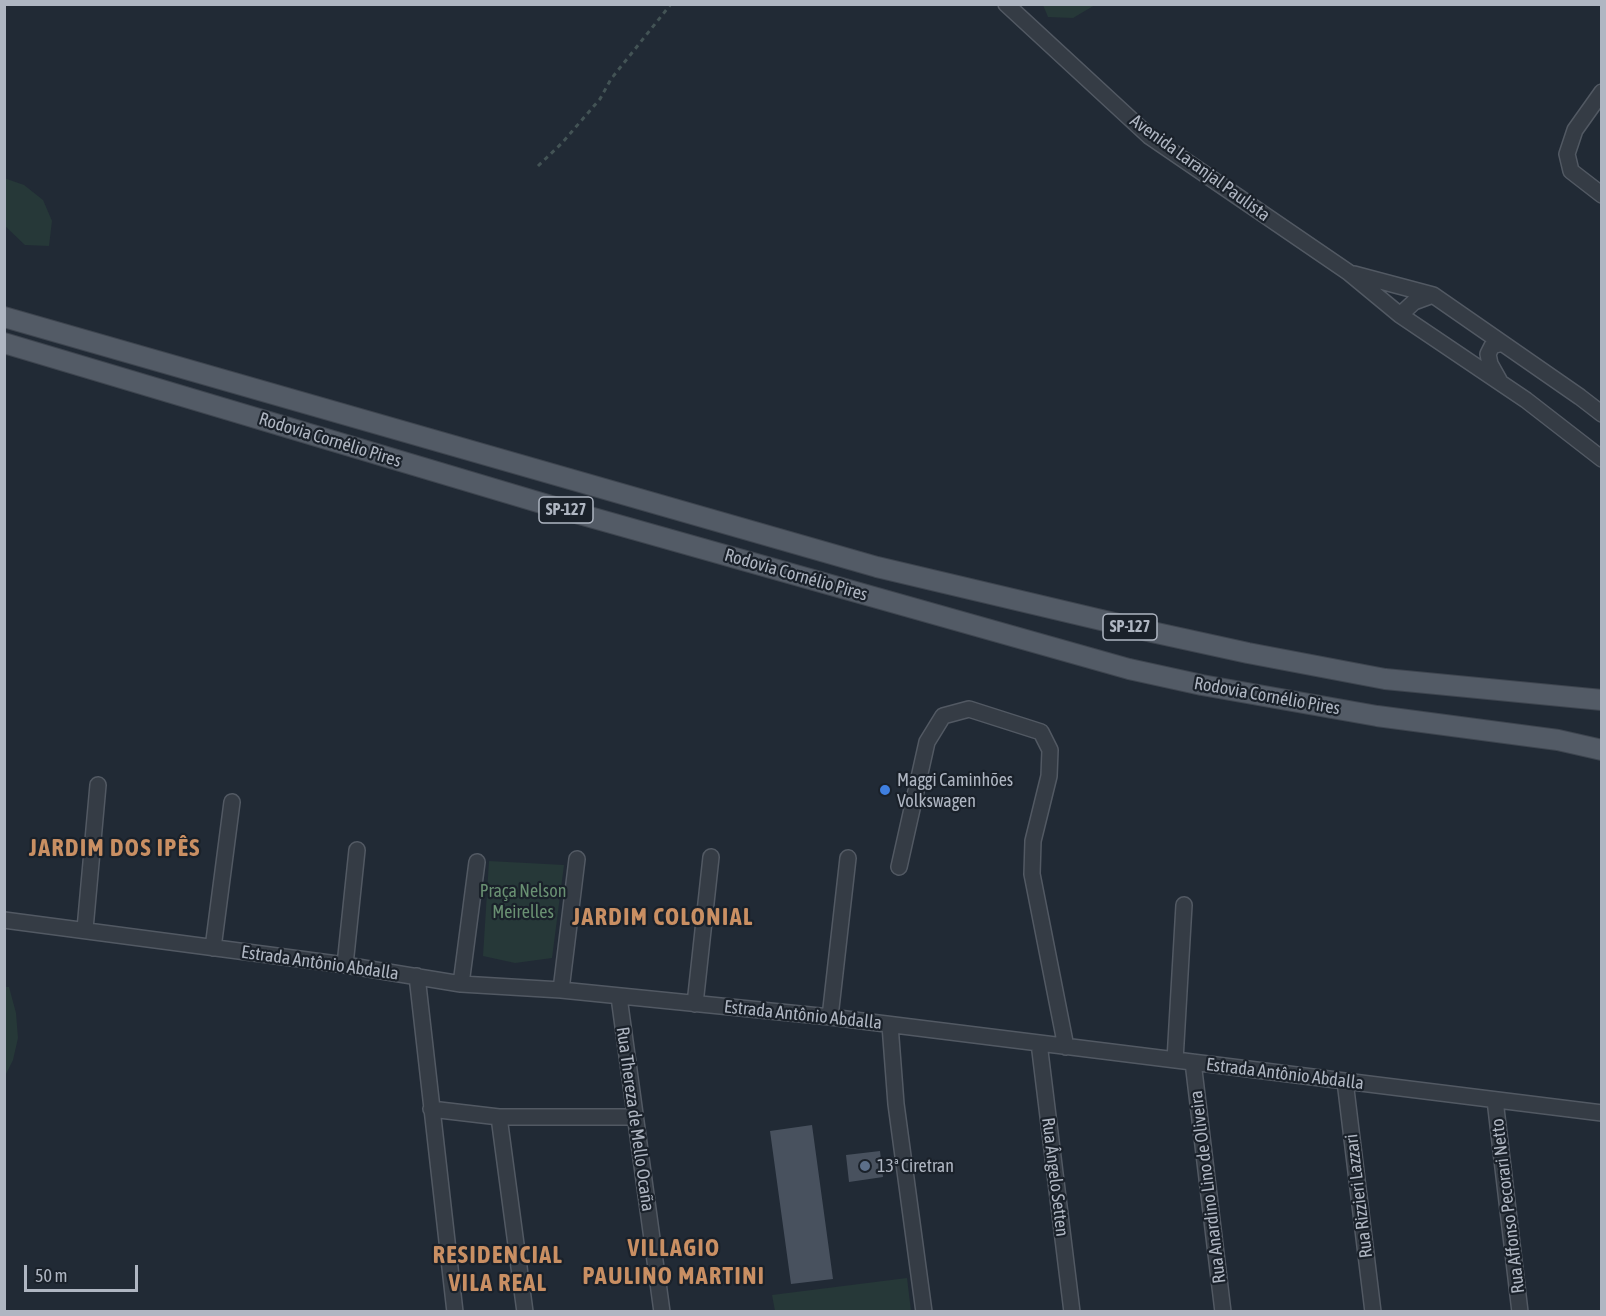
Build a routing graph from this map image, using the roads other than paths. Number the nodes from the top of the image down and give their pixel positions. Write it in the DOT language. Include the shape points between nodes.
graph roads {
  1 [pos="1006,4"];
  2 [pos="1602,92"];
  3 [pos="1602,195"];
  4 [pos="1348,272"];
  5 [pos="1433,295"];
  6 [pos="1400,315"];
  7 [pos="4,317"];
  8 [pos="1502,343"];
  9 [pos="4,344"];
  10 [pos="1500,382"];
  11 [pos="1602,414"];
  12 [pos="1602,459"];
  13 [pos="1602,700"];
  14 [pos="1602,750"];
  15 [pos="98,785"];
  16 [pos="232,802"];
  17 [pos="357,850"];
  18 [pos="711,857"];
  19 [pos="848,858"];
  20 [pos="577,859"];
  21 [pos="477,862"];
  22 [pos="899,867"];
  23 [pos="1184,905"];
  24 [pos="4,920"];
  25 [pos="85,929"];
  26 [pos="213,948"];
  27 [pos="345,964"];
  28 [pos="417,976"];
  29 [pos="461,984"];
  30 [pos="561,990"];
  31 [pos="619,997"];
  32 [pos="695,1004"];
  33 [pos="830,1017"];
  34 [pos="890,1025"];
  35 [pos="1039,1043"];
  36 [pos="1066,1047"];
  37 [pos="1175,1060"];
  38 [pos="1193,1062"];
  39 [pos="1345,1081"];
  40 [pos="1495,1100"];
  41 [pos="431,1109"];
  42 [pos="1602,1113"];
  43 [pos="499,1117"];
  44 [pos="635,1117"];
  45 [pos="455,1311"];
  46 [pos="525,1311"];
  47 [pos="662,1311"];
  48 [pos="924,1311"];
  49 [pos="1072,1311"];
  50 [pos="1223,1311"];
  51 [pos="1373,1311"];
  52 [pos="1520,1311"];
  1 -- 4 [label="street, Avenida Laranjal Paulista" via="1149,136"];
  2 -- 3 [label="street" via="1575,130 1567,154 1571,171"];
  4 -- 5 [label="street, Avenida Laranjal Paulista"];
  4 -- 6 [label="street, Avenida Laranjal Paulista"];
  5 -- 6 [label="street" via="1414,302"];
  5 -- 8 [label="street, Avenida Laranjal Paulista"];
  6 -- 10 [label="street, Avenida Laranjal Paulista"];
  7 -- 13 [label="main road, Rodovia Cornélio Pires / SP-127" via="899,572 1194,641 1385,679"];
  8 -- 10 [label="street" via="1492,346 1488,354"];
  8 -- 11 [label="street, Avenida Laranjal Paulista"];
  9 -- 14 [label="main road, Rodovia Cornélio Pires / SP-127" via="558,508 1130,669 1377,716 1558,740"];
  10 -- 12 [label="street, Avenida Laranjal Paulista"];
  15 -- 25 [label="street"];
  16 -- 26 [label="street"];
  17 -- 27 [label="street"];
  18 -- 32 [label="street"];
  19 -- 33 [label="street"];
  20 -- 30 [label="street"];
  21 -- 29 [label="street"];
  22 -- 36 [label="street" via="927,742 943,716 969,709 1041,732 1050,750 1049,776 1033,841 1032,874"];
  23 -- 37 [label="street"];
  24 -- 25 [label="street, Estrada Antônio Abdalla"];
  25 -- 26 [label="street, Estrada Antônio Abdalla"];
  26 -- 27 [label="street, Estrada Antônio Abdalla"];
  27 -- 28 [label="street, Estrada Antônio Abdalla"];
  28 -- 29 [label="street, Estrada Antônio Abdalla"];
  28 -- 41 [label="street"];
  29 -- 30 [label="street, Estrada Antônio Abdalla"];
  30 -- 31 [label="street, Estrada Antônio Abdalla"];
  31 -- 32 [label="street, Estrada Antônio Abdalla"];
  31 -- 44 [label="street, Rua Thereza de Mello Ocaña"];
  32 -- 33 [label="street, Estrada Antônio Abdalla"];
  33 -- 34 [label="street, Estrada Antônio Abdalla"];
  34 -- 35 [label="street, Estrada Antônio Abdalla"];
  34 -- 48 [label="street" via="896,1104"];
  35 -- 36 [label="street, Estrada Antônio Abdalla"];
  35 -- 49 [label="street, Rua Ângelo Setten"];
  36 -- 37 [label="street, Estrada Antônio Abdalla"];
  37 -- 38 [label="street, Estrada Antônio Abdalla"];
  38 -- 39 [label="street, Estrada Antônio Abdalla"];
  38 -- 50 [label="street, Rua Anardino Lino de Oliveira"];
  39 -- 40 [label="street, Estrada Antônio Abdalla"];
  39 -- 51 [label="street, Rua Rizzieri Lazzari"];
  40 -- 42 [label="street, Estrada Antônio Abdalla"];
  40 -- 52 [label="street, Rua Affonso Pecorari Netto"];
  41 -- 43 [label="street"];
  41 -- 45 [label="street"];
  43 -- 44 [label="street"];
  43 -- 46 [label="street"];
  44 -- 47 [label="street, Rua Thereza de Mello Ocaña"];
}
